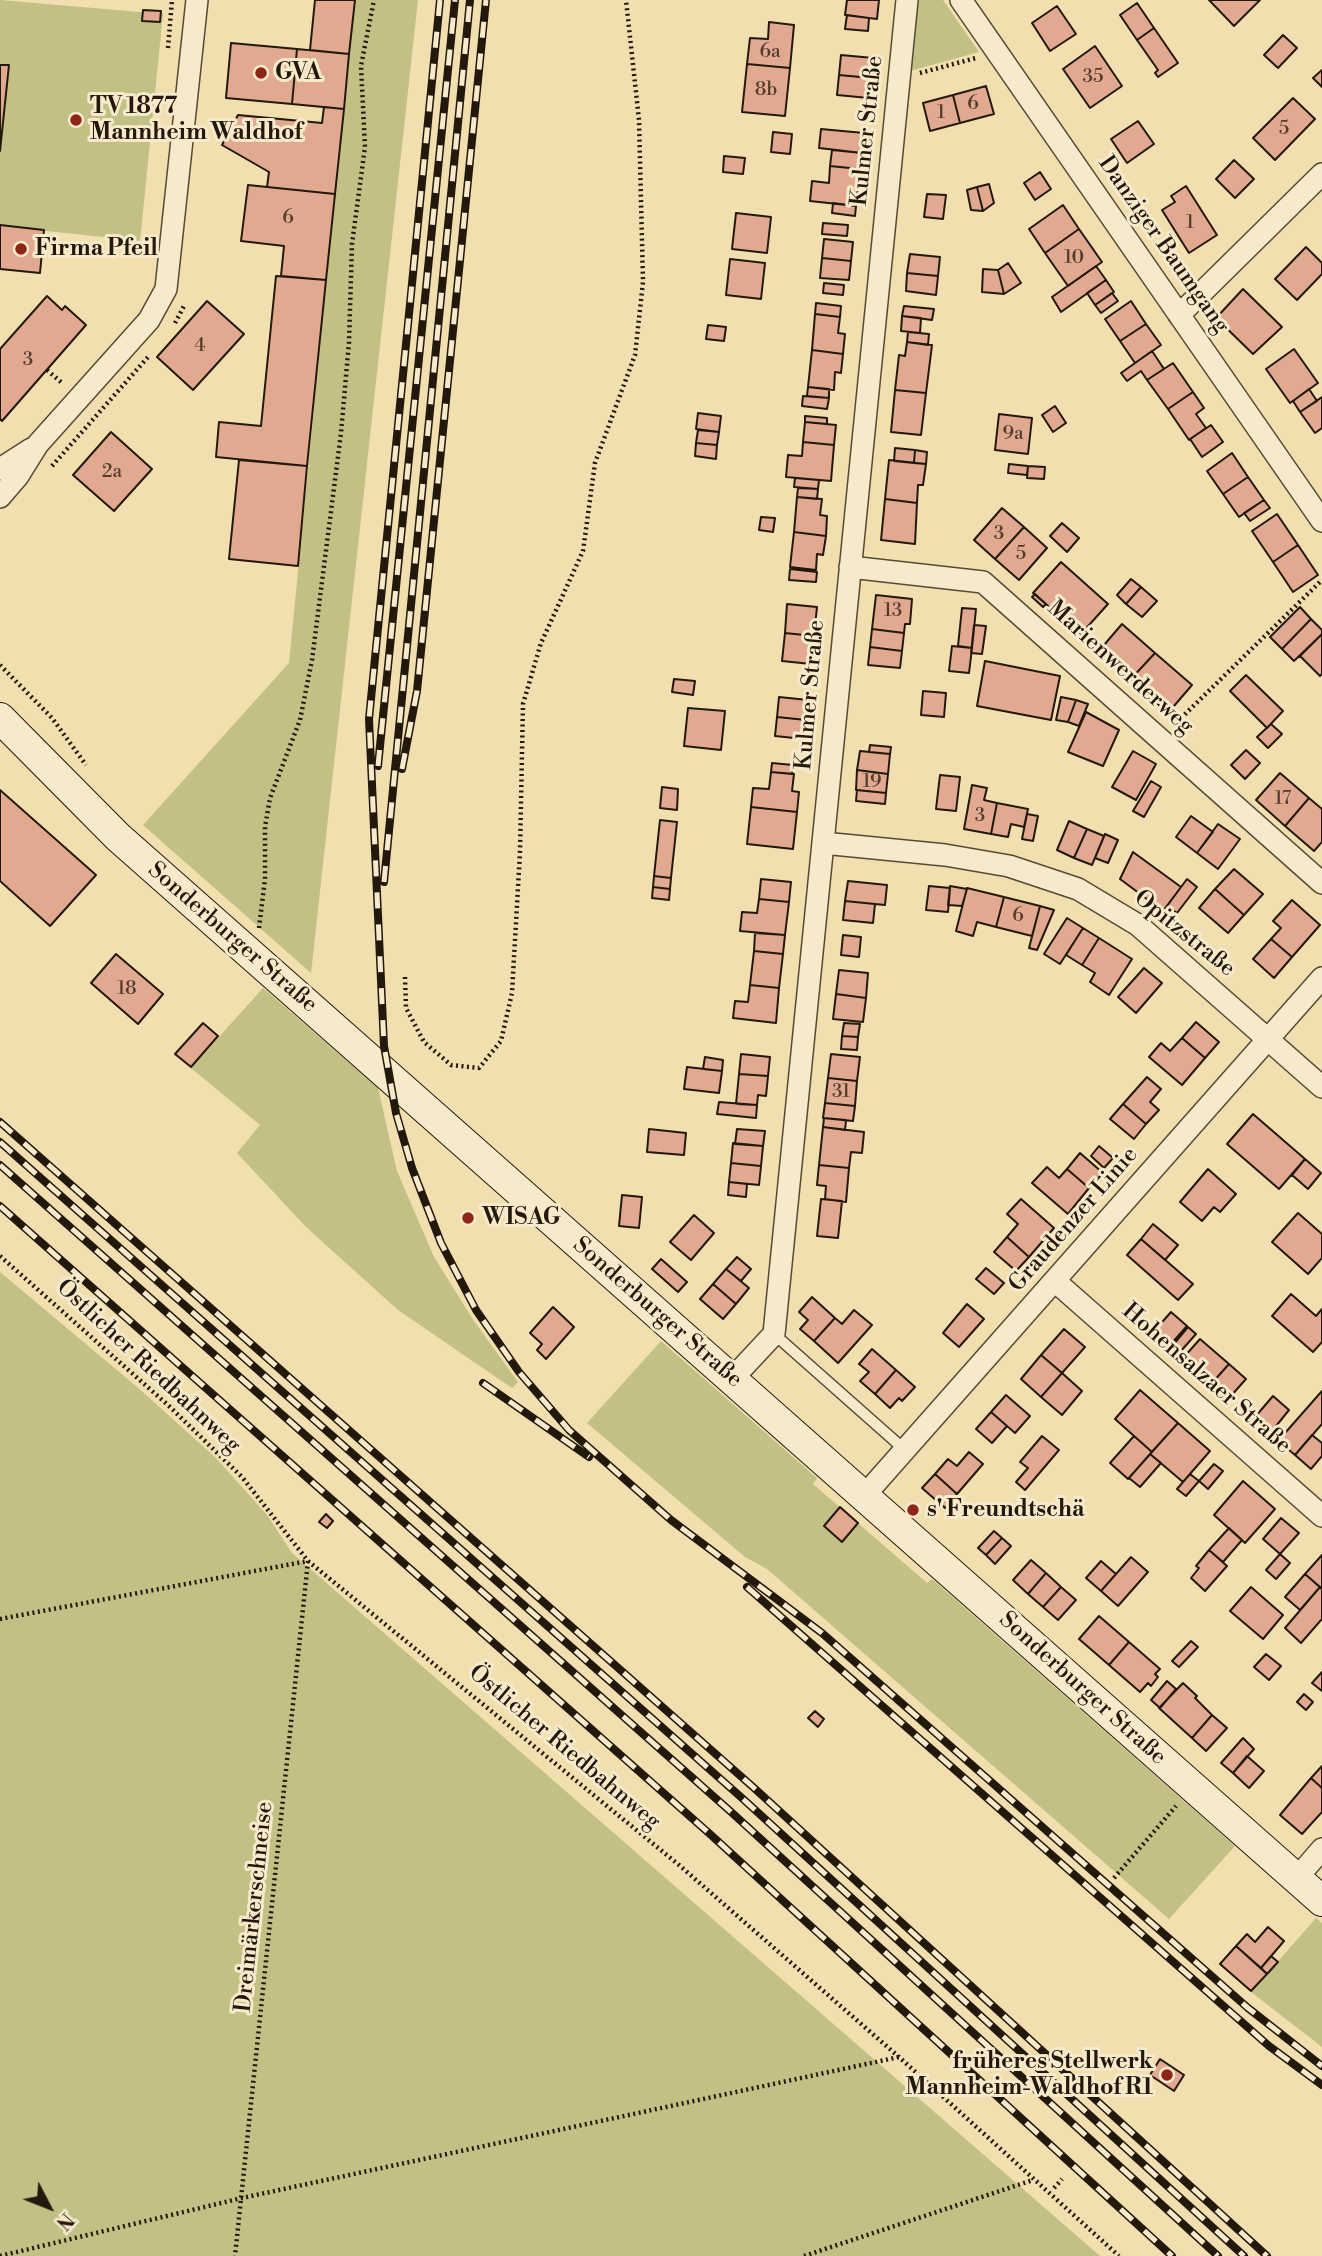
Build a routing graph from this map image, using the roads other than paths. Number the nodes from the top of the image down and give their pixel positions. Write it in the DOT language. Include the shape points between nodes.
graph roads {
  1 [pos="197,0"];
  2 [pos="907,0"];
  3 [pos="961,0"];
  4 [pos="1322,174"];
  5 [pos="1180,315"];
  6 [pos="38,444"];
  7 [pos="0,469"];
  8 [pos="0,497"];
  9 [pos="1322,521"];
  10 [pos="850,568"];
  11 [pos="0,718"];
  12 [pos="823,843"];
  13 [pos="1322,883"];
  14 [pos="1322,978"];
  15 [pos="1268,1039"];
  16 [pos="1322,1087"];
  17 [pos="1056,1282"];
  18 [pos="774,1334"];
  19 [pos="732,1379"];
  20 [pos="905,1450"];
  21 [pos="864,1496"];
  22 [pos="1322,1516"];
  23 [pos="1322,1849"];
  24 [pos="1296,1879"];
  25 [pos="1322,1901"];
  1 -- 6 [label="street" via="166,289 149,320"];
  2 -- 10 [label="street, Kulmer Straße"];
  3 -- 5 [label="street, Danziger Baumgang"];
  4 -- 5 [label="street"];
  5 -- 9 [label="street, Danziger Baumgang"];
  6 -- 7 [label="street"];
  6 -- 8 [label="street"];
  10 -- 12 [label="street, Kulmer Straße"];
  10 -- 13 [label="street, Marienwerderweg" via="983,582"];
  11 -- 19 [label="street, Sonderburger Straße" via="118,837"];
  12 -- 15 [label="street, Opitzstraße" via="996,864 1078,889 1138,925"];
  12 -- 18 [label="street, Kulmer Straße"];
  14 -- 15 [label="street, Graudenzer Linie"];
  15 -- 16 [label="street, Opitzstraße"];
  15 -- 17 [label="street, Graudenzer Linie"];
  17 -- 20 [label="street, Graudenzer Linie"];
  17 -- 22 [label="street, Hohensalzaer Straße"];
  18 -- 19 [label="street"];
  18 -- 20 [label="lane"];
  19 -- 21 [label="street, Sonderburger Straße"];
  20 -- 21 [label="street, Graudenzer Linie"];
  21 -- 24 [label="street, Sonderburger Straße"];
  23 -- 24 [label="street"];
  24 -- 25 [label="street, Sonderburger Straße"];
}
